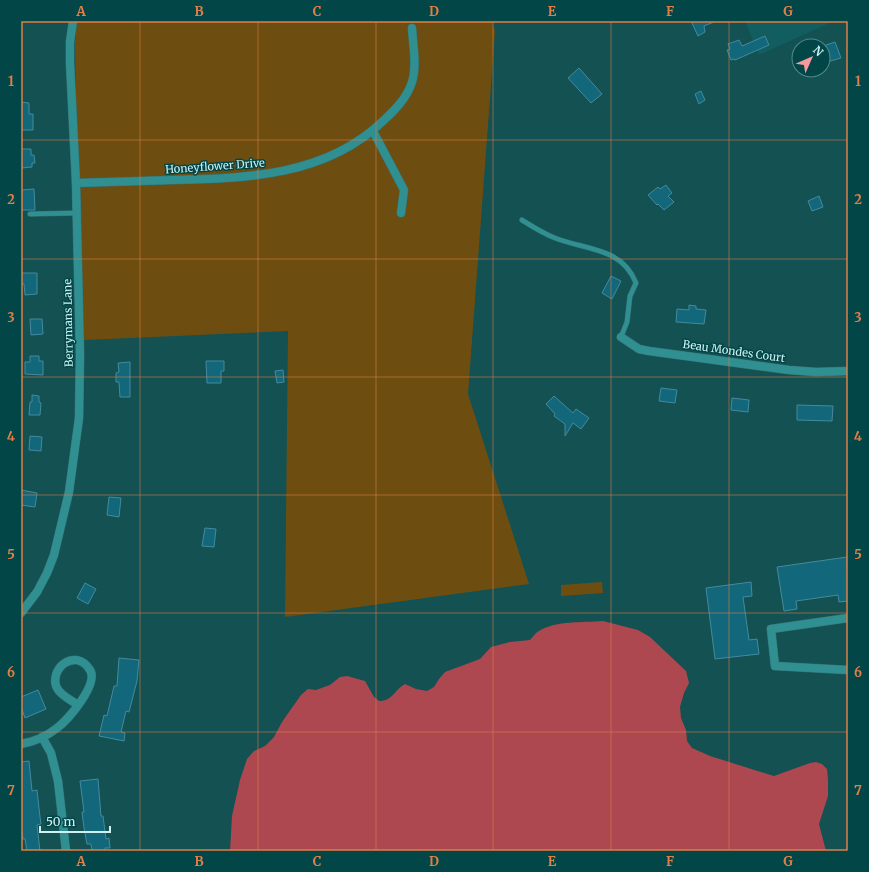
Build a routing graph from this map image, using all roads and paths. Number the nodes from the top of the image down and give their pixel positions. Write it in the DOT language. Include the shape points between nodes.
graph roads {
  1 [pos="73,21"];
  2 [pos="412,28"];
  3 [pos="373,131"];
  4 [pos="76,183"];
  5 [pos="401,213"];
  6 [pos="30,214"];
  7 [pos="77,214"];
  8 [pos="522,220"];
  9 [pos="621,337"];
  10 [pos="848,371"];
  11 [pos="21,613"];
  12 [pos="848,618"];
  13 [pos="848,670"];
  14 [pos="78,705"];
  15 [pos="42,737"];
  16 [pos="21,744"];
  17 [pos="66,851"];
  1 -- 4 [label="street, Berrymans Lane" via="70,64"];
  2 -- 3 [label="street, Honeyflower Drive" via="412,82 400,104"];
  3 -- 4 [label="street, Honeyflower Drive" via="337,153 312,163 270,174 221,179"];
  3 -- 5 [label="street" via="404,190"];
  4 -- 7 [label="street, Berrymans Lane"];
  6 -- 7 [label="lane"];
  7 -- 11 [label="street, Berrymans Lane" via="80,389 75,452 54,555 37,592"];
  8 -- 9 [label="lane" via="538,231 614,256 627,267 636,283 630,296 627,322"];
  9 -- 10 [label="street, Beau Mondes Court" via="639,349 649,351 789,370"];
  12 -- 13 [label="street" via="771,629 775,666"];
  14 -- 14 [label="street" via="91,681 91,672 79,660 70,660 58,670 56,684 61,693"];
  14 -- 15 [label="street" via="56,729"];
  15 -- 16 [label="street"];
  15 -- 17 [label="street" via="51,753 58,781"];
}
